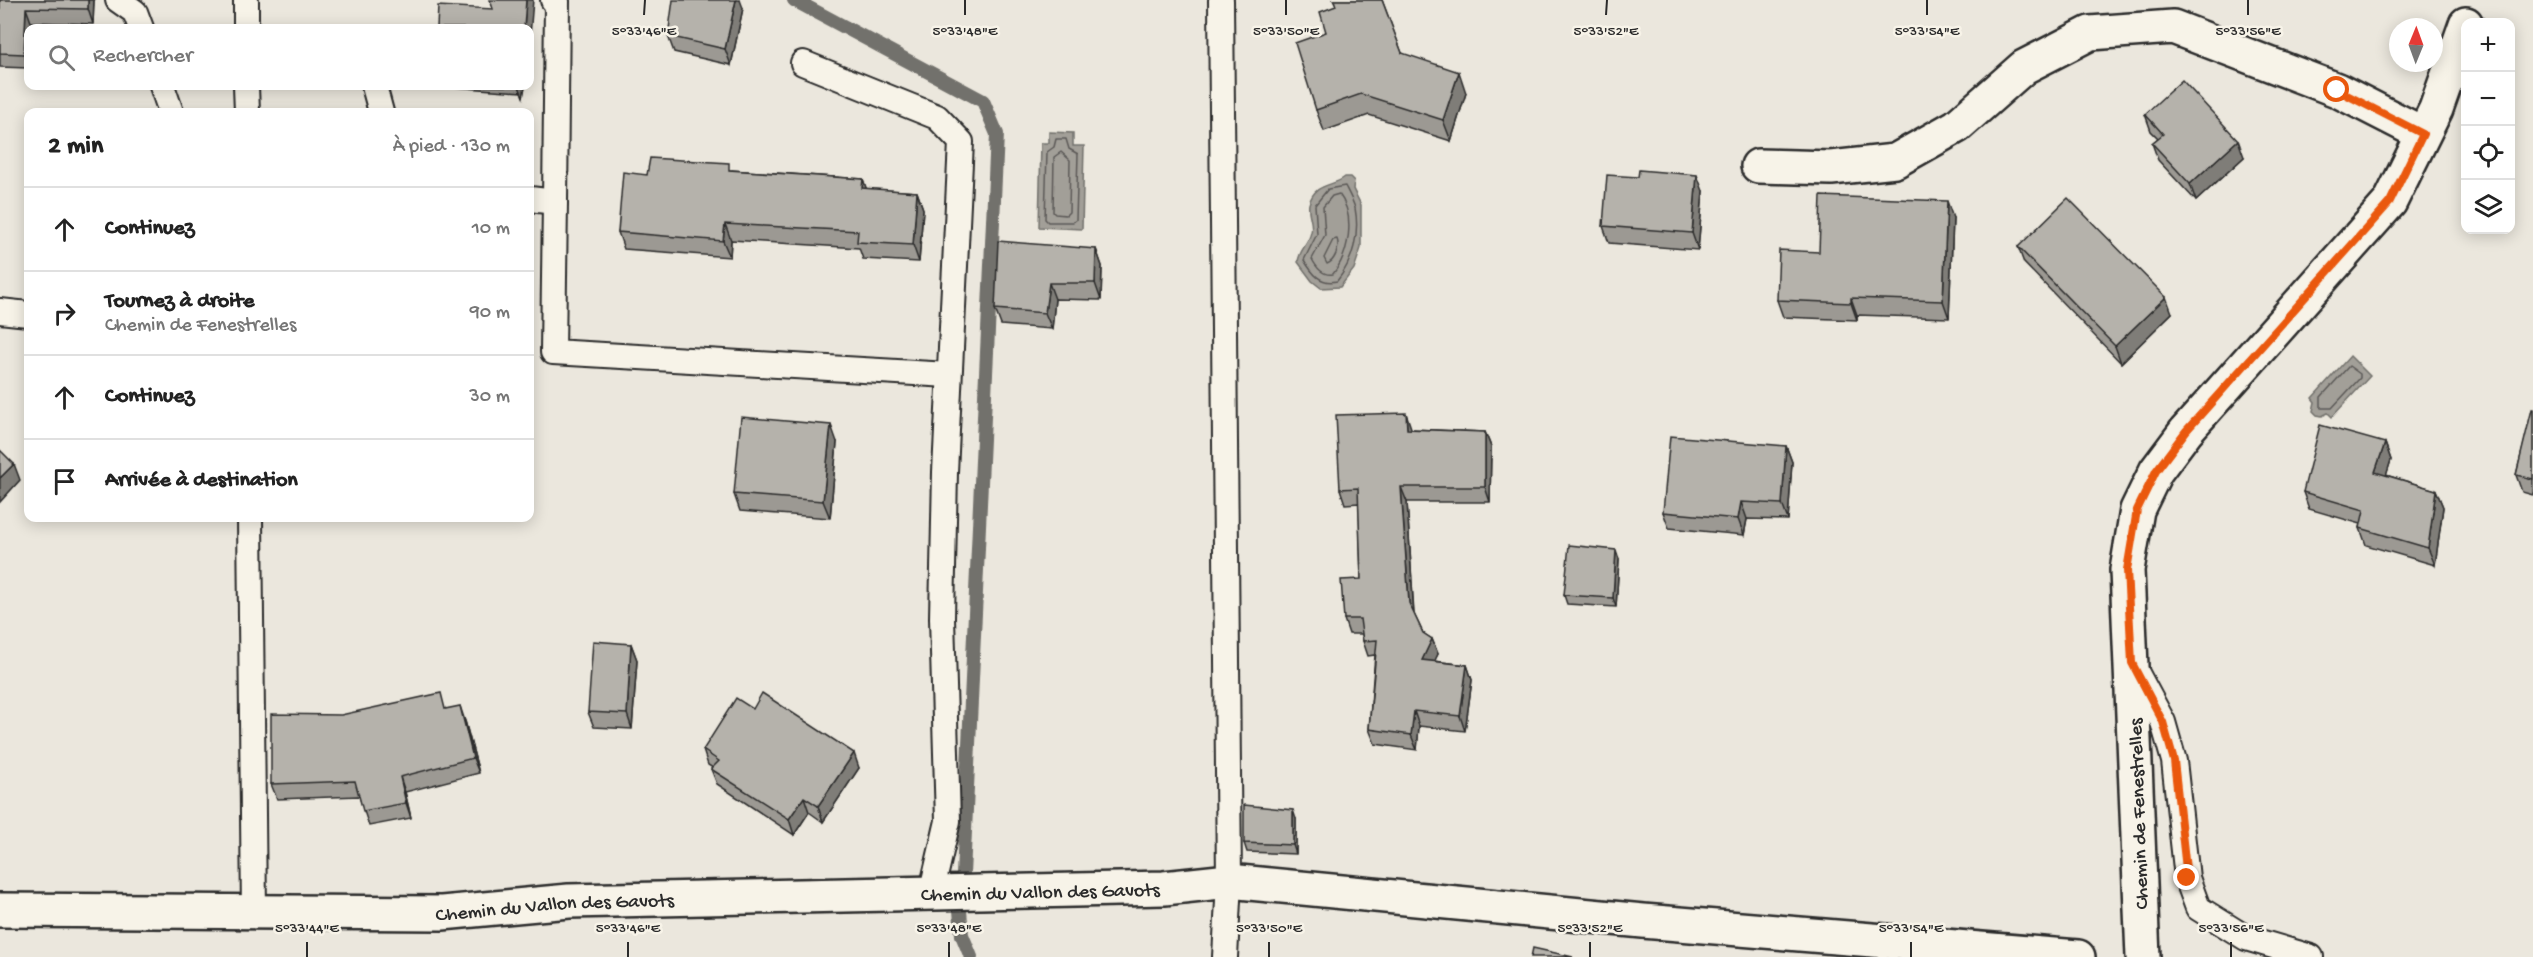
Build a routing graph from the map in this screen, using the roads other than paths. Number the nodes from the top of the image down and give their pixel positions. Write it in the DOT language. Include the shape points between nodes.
graph roads {
  1 [pos="118,0"];
  2 [pos="246,0"];
  3 [pos="553,0"];
  4 [pos="1221,0"];
  5 [pos="2474,0"];
  6 [pos="2468,18"];
  7 [pos="140,24"];
  8 [pos="246,24"];
  9 [pos="2461,37"];
  10 [pos="803,63"];
  11 [pos="163,90"];
  12 [pos="246,90"];
  13 [pos="375,90"];
  14 [pos="170,108"];
  15 [pos="247,108"];
  16 [pos="380,108"];
  17 [pos="2423,134"];
  18 [pos="1758,166"];
  19 [pos="534,199"];
  20 [pos="555,202"];
  21 [pos="0,311"];
  22 [pos="24,314"];
  23 [pos="949,375"];
  24 [pos="250,522"];
  25 [pos="2132,663"];
  26 [pos="1229,881"];
  27 [pos="931,894"];
  28 [pos="0,910"];
  29 [pos="254,913"];
  30 [pos="1226,957"];
  31 [pos="2078,957"];
  32 [pos="2143,957"];
  33 [pos="2311,957"];
  1 -- 7 [label="lane" via="135,12"];
  2 -- 8 [label="lane"];
  3 -- 20 [label="lane" via="557,1"];
  4 -- 26 [label="lane"];
  5 -- 6 [label="street, Chemin de Fenestrelles"];
  9 -- 17 [label="street, Chemin de Fenestrelles"];
  10 -- 23 [label="lane" via="937,117 961,142"];
  11 -- 14 [label="lane"];
  12 -- 15 [label="lane"];
  13 -- 16 [label="lane"];
  17 -- 18 [label="street" via="2337,90 2173,27 2090,33 2024,68 1957,126 1895,161 1831,168"];
  17 -- 25 [label="street, Chemin de Fenestrelles" via="2390,202 2186,431 2156,471 2137,510 2127,570"];
  19 -- 20 [label="lane"];
  20 -- 23 [label="lane" via="553,352"];
  21 -- 22 [label="lane"];
  23 -- 27 [label="lane" via="942,618 948,821"];
  24 -- 29 [label="lane"];
  25 -- 32 [label="street, Chemin de Fenestrelles"];
  25 -- 33 [label="lane" via="2163,722 2174,761 2187,878 2198,908 2246,938"];
  26 -- 27 [label="street, Chemin du Vallon des Gavots" via="1164,888"];
  26 -- 30 [label="lane"];
  26 -- 31 [label="street, Chemin du Vallon des Gavots"];
  27 -- 29 [label="street, Chemin du Vallon des Gavots" via="569,901 442,913"];
  28 -- 29 [label="street, Chemin du Vallon des Gavots"];
}
